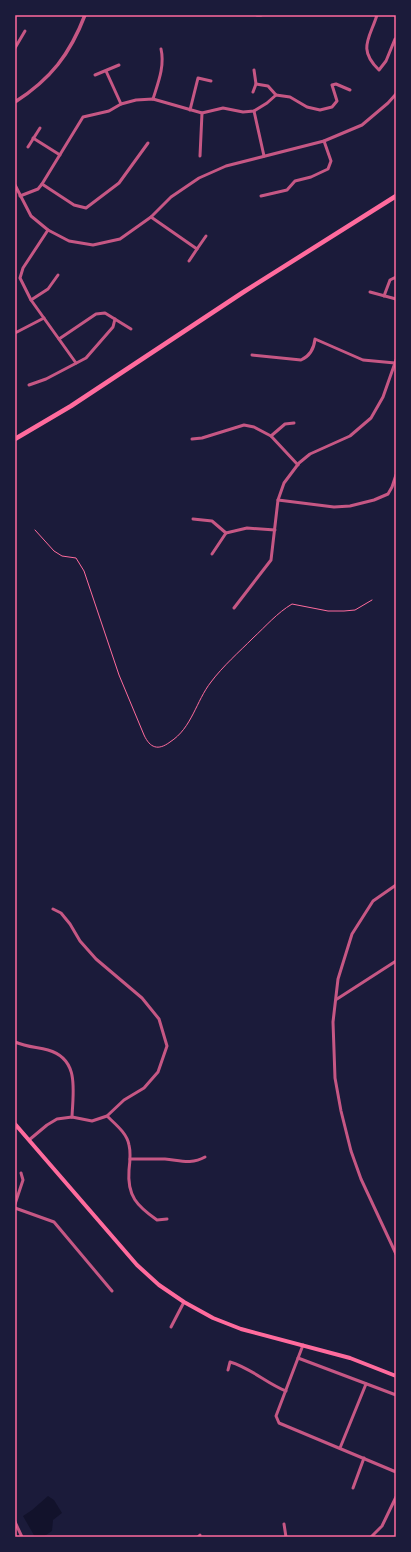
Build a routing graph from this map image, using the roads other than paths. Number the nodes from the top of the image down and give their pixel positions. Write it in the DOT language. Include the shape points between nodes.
graph roads {
  1 [pos="85,15"];
  2 [pos="257,15"];
  3 [pos="261,15"];
  4 [pos="377,15"];
  5 [pos="25,31"];
  6 [pos="395,39"];
  7 [pos="15,48"];
  8 [pos="161,49"];
  9 [pos="119,64"];
  10 [pos="254,70"];
  11 [pos="106,71"];
  12 [pos="95,75"];
  13 [pos="211,81"];
  14 [pos="256,84"];
  15 [pos="350,90"];
  16 [pos="253,92"];
  17 [pos="396,94"];
  18 [pos="276,95"];
  19 [pos="152,99"];
  20 [pos="15,102"];
  21 [pos="121,104"];
  22 [pos="190,110"];
  23 [pos="254,111"];
  24 [pos="202,113"];
  25 [pos="40,128"];
  26 [pos="33,138"];
  27 [pos="324,141"];
  28 [pos="148,143"];
  29 [pos="28,147"];
  30 [pos="60,155"];
  31 [pos="200,156"];
  32 [pos="264,156"];
  33 [pos="42,184"];
  34 [pos="15,185"];
  35 [pos="396,195"];
  36 [pos="20,196"];
  37 [pos="261,196"];
  38 [pos="151,217"];
  39 [pos="48,230"];
  40 [pos="206,236"];
  41 [pos="197,249"];
  42 [pos="189,261"];
  43 [pos="58,275"];
  44 [pos="396,277"];
  45 [pos="370,292"];
  46 [pos="384,296"];
  47 [pos="396,299"];
  48 [pos="31,300"];
  49 [pos="44,318"];
  50 [pos="115,318"];
  51 [pos="131,329"];
  52 [pos="15,333"];
  53 [pos="59,339"];
  54 [pos="252,355"];
  55 [pos="395,361"];
  56 [pos="76,363"];
  57 [pos="29,385"];
  58 [pos="294,423"];
  59 [pos="271,436"];
  60 [pos="15,438"];
  61 [pos="192,439"];
  62 [pos="298,465"];
  63 [pos="396,475"];
  64 [pos="278,500"];
  65 [pos="193,519"];
  66 [pos="275,530"];
  67 [pos="226,533"];
  68 [pos="212,554"];
  69 [pos="234,608"];
  70 [pos="396,885"];
  71 [pos="53,909"];
  72 [pos="396,961"];
  73 [pos="337,998"];
  74 [pos="15,1042"];
  75 [pos="107,1116"];
  76 [pos="72,1117"];
  77 [pos="15,1124"];
  78 [pos="29,1140"];
  79 [pos="205,1157"];
  80 [pos="130,1159"];
  81 [pos="20,1173"];
  82 [pos="15,1204"];
  83 [pos="15,1208"];
  84 [pos="168,1220"];
  85 [pos="396,1254"];
  86 [pos="112,1291"];
  87 [pos="184,1302"];
  88 [pos="171,1327"];
  89 [pos="303,1344"];
  90 [pos="298,1358"];
  91 [pos="226,1361"];
  92 [pos="230,1362"];
  93 [pos="228,1370"];
  94 [pos="396,1376"];
  95 [pos="366,1384"];
  96 [pos="286,1391"];
  97 [pos="396,1395"];
  98 [pos="340,1448"];
  99 [pos="364,1458"];
  100 [pos="396,1472"];
  101 [pos="353,1488"];
  102 [pos="396,1497"];
  103 [pos="15,1522"];
  104 [pos="284,1524"];
  105 [pos="16,1528"];
  106 [pos="22,1537"];
  107 [pos="286,1537"];
  108 [pos="371,1537"];
  1 -- 20 [label="street" via="60,63 35,88"];
  2 -- 3 [label="street"];
  4 -- 6 [label="street" via="366,51 371,62 379,70 386,61"];
  5 -- 7 [label="street"];
  8 -- 19 [label="street" via="163,57 160,76"];
  9 -- 11 [label="street"];
  10 -- 14 [label="street"];
  11 -- 12 [label="street"];
  11 -- 21 [label="street"];
  13 -- 22 [label="street" via="198,78"];
  14 -- 16 [label="street"];
  14 -- 18 [label="street" via="268,86"];
  15 -- 18 [label="street" via="336,84 332,85 337,101 332,107 320,110 307,107 290,97"];
  17 -- 27 [label="street" via="362,125"];
  18 -- 23 [label="street"];
  19 -- 21 [label="street"];
  19 -- 22 [label="street"];
  21 -- 30 [label="street" via="109,111 83,117"];
  22 -- 24 [label="street"];
  23 -- 24 [label="street" via="243,112 223,108"];
  23 -- 32 [label="street"];
  24 -- 31 [label="street"];
  25 -- 26 [label="street"];
  26 -- 29 [label="street"];
  26 -- 30 [label="street"];
  27 -- 32 [label="street"];
  27 -- 37 [label="street" via="331,161 328,169 295,181 287,190"];
  28 -- 33 [label="street" via="119,183 86,208 74,205"];
  30 -- 33 [label="street"];
  32 -- 38 [label="street" via="226,166 198,178 171,197"];
  33 -- 36 [label="street" via="38,189"];
  34 -- 36 [label="street"];
  35 -- 60 [label="highway" via="71,406"];
  36 -- 39 [label="street" via="31,216"];
  38 -- 39 [label="street" via="120,239 93,245 68,241"];
  38 -- 41 [label="street"];
  39 -- 48 [label="street" via="23,268 20,278"];
  40 -- 41 [label="street"];
  41 -- 42 [label="street"];
  43 -- 48 [label="street" via="48,289"];
  44 -- 46 [label="street" via="390,280"];
  45 -- 46 [label="street"];
  46 -- 47 [label="street"];
  48 -- 49 [label="street"];
  49 -- 52 [label="street"];
  49 -- 53 [label="street"];
  50 -- 51 [label="street"];
  50 -- 53 [label="street" via="105,312 96,314"];
  50 -- 56 [label="street" via="113,327 86,358"];
  53 -- 56 [label="street"];
  54 -- 55 [label="street" via="301,360 309,356 315,339 364,360"];
  55 -- 62 [label="street" via="383,397 371,418 350,436 310,454"];
  56 -- 57 [label="street"];
  58 -- 59 [label="street" via="285,424"];
  59 -- 61 [label="street" via="244,425"];
  59 -- 62 [label="street"];
  62 -- 64 [label="street" via="284,483"];
  63 -- 64 [label="street" via="388,494 350,506 334,507"];
  64 -- 66 [label="street"];
  65 -- 67 [label="street" via="212,521"];
  66 -- 67 [label="street" via="248,528"];
  66 -- 69 [label="street" via="271,560"];
  67 -- 68 [label="street"];
  70 -- 73 [label="street" via="373,901 352,934 338,980"];
  71 -- 75 [label="street" via="70,924 80,941 96,959 142,998 159,1019 167,1046 158,1072 144,1088 124,1100"];
  72 -- 73 [label="street"];
  73 -- 85 [label="street" via="333,1022 335,1078 341,1111 361,1179"];
  74 -- 76 [label="street" via="61,1056 69,1065 73,1076"];
  75 -- 76 [label="street" via="92,1121"];
  75 -- 80 [label="street" via="130,1144"];
  76 -- 78 [label="street" via="57,1119"];
  77 -- 78 [label="main road"];
  78 -- 87 [label="main road" via="137,1265 159,1285"];
  79 -- 80 [label="street" via="197,1161 184,1162"];
  80 -- 84 [label="street" via="128,1180 136,1203 157,1220"];
  81 -- 82 [label="street" via="23,1180"];
  83 -- 86 [label="street" via="54,1222"];
  87 -- 88 [label="street"];
  87 -- 89 [label="main road" via="225,1324"];
  89 -- 90 [label="street"];
  89 -- 94 [label="main road" via="350,1358"];
  90 -- 95 [label="street"];
  90 -- 96 [label="street"];
  91 -- 92 [label="street"];
  92 -- 93 [label="street"];
  92 -- 96 [label="street"];
  95 -- 97 [label="street"];
  95 -- 98 [label="street"];
  96 -- 98 [label="street" via="276,1416 279,1423"];
  98 -- 99 [label="street"];
  99 -- 100 [label="street"];
  99 -- 101 [label="street"];
  102 -- 108 [label="street" via="382,1526"];
  103 -- 105 [label="street"];
  104 -- 107 [label="street"];
  105 -- 106 [label="street"];
}
